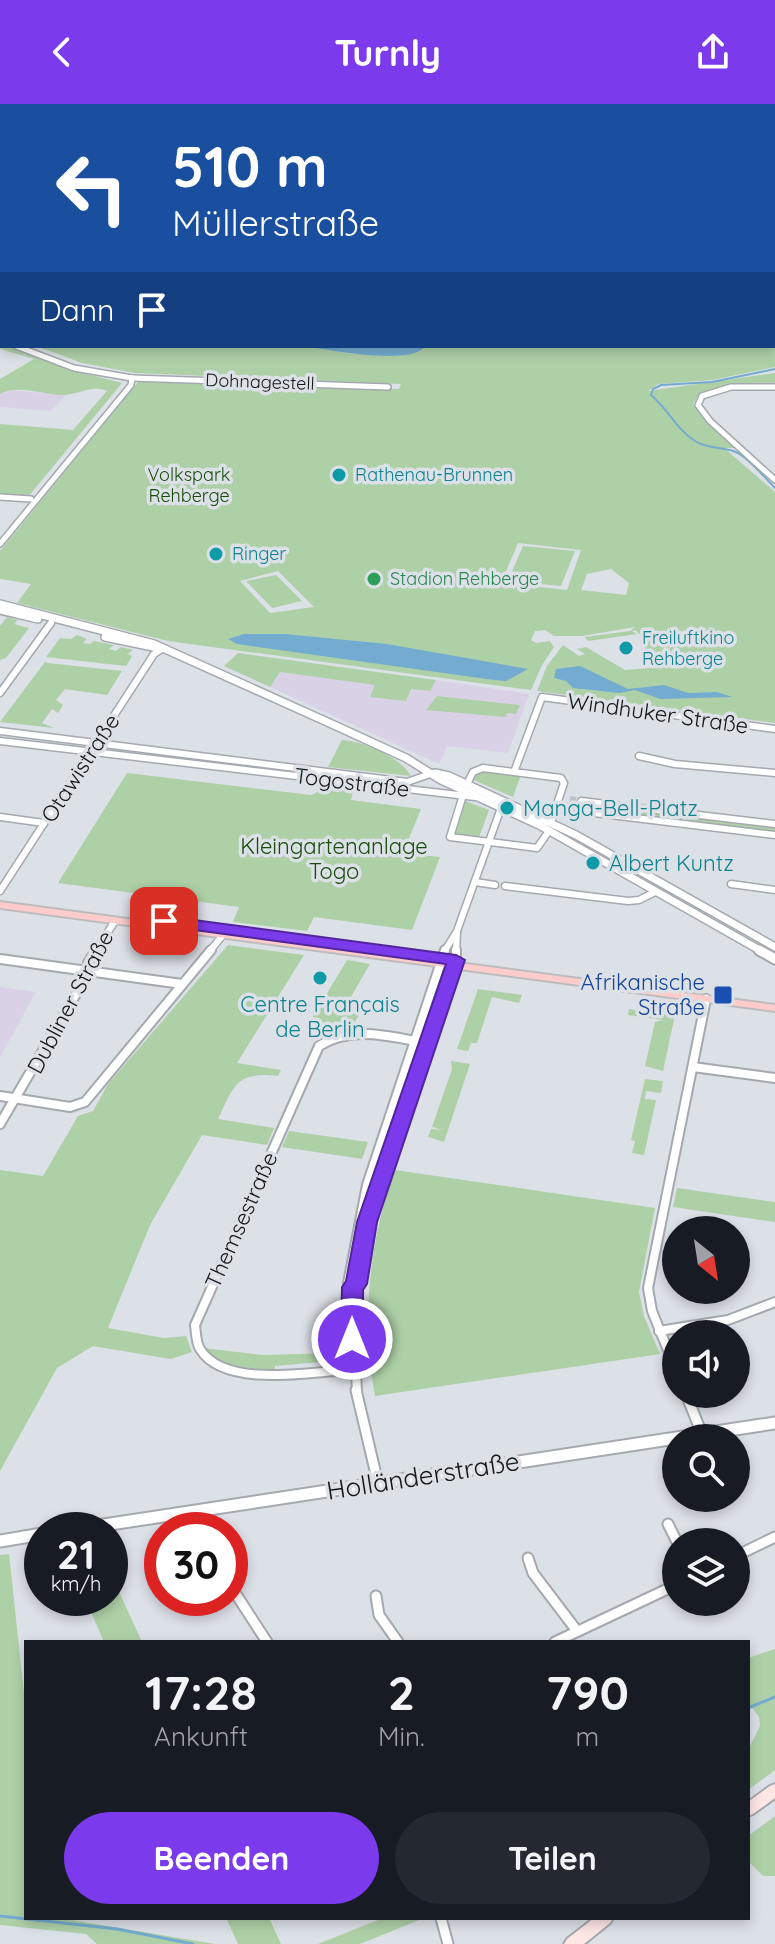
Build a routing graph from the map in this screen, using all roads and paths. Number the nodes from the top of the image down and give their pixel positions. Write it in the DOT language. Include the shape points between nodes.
graph roads {
  1 [pos="21,348"];
  2 [pos="29,348"];
  3 [pos="128,379"];
  4 [pos="388,387"];
  5 [pos="775,387"];
  6 [pos="775,480"];
  7 [pos="0,497"];
  8 [pos="34,500"];
  9 [pos="0,537"];
  10 [pos="0,544"];
  11 [pos="0,607"];
  12 [pos="54,621"];
  13 [pos="162,649"];
  14 [pos="0,693"];
  15 [pos="775,729"];
  16 [pos="0,731"];
  17 [pos="0,741"];
  18 [pos="96,743"];
  19 [pos="91,752"];
  20 [pos="639,756"];
  21 [pos="229,764"];
  22 [pos="514,772"];
  23 [pos="433,773"];
  24 [pos="775,773"];
  25 [pos="465,791"];
  26 [pos="559,798"];
  27 [pos="570,799"];
  28 [pos="581,801"];
  29 [pos="503,805"];
  30 [pos="556,808"];
  31 [pos="567,809"];
  32 [pos="578,811"];
  33 [pos="0,817"];
  34 [pos="44,823"];
  35 [pos="775,824"];
  36 [pos="550,827"];
  37 [pos="576,835"];
  38 [pos="775,835"];
  39 [pos="565,841"];
  40 [pos="489,843"];
  41 [pos="475,882"];
  42 [pos="731,884"];
  43 [pos="495,885"];
  44 [pos="505,886"];
  45 [pos="666,886"];
  46 [pos="775,890"];
  47 [pos="0,891"];
  48 [pos="655,892"];
  49 [pos="0,899"];
  50 [pos="0,905"];
  51 [pos="115,921"];
  52 [pos="457,931"];
  53 [pos="223,935"];
  54 [pos="775,947"];
  55 [pos="0,959"];
  56 [pos="775,959"];
  57 [pos="438,961"];
  58 [pos="455,963"];
  59 [pos="87,970"];
  60 [pos="182,984"];
  61 [pos="706,999"];
  62 [pos="775,1000"];
  63 [pos="775,1008"];
  64 [pos="415,1041"];
  65 [pos="427,1043"];
  66 [pos="693,1067"];
  67 [pos="775,1078"];
  68 [pos="0,1096"];
  69 [pos="15,1099"];
  70 [pos="0,1124"];
  71 [pos="352,1287"];
  72 [pos="775,1302"];
  73 [pos="659,1331"];
  74 [pos="662,1338"];
  75 [pos="353,1369"];
  76 [pos="775,1423"];
  77 [pos="750,1427"];
  78 [pos="662,1440"];
  79 [pos="378,1483"];
  80 [pos="191,1512"];
  81 [pos="668,1524"];
  82 [pos="670,1528"];
  83 [pos="24,1537"];
  84 [pos="775,1537"];
  85 [pos="0,1541"];
  86 [pos="750,1549"];
  87 [pos="528,1558"];
  88 [pos="662,1592"];
  89 [pos="376,1596"];
  90 [pos="248,1613"];
  91 [pos="577,1631"];
  92 [pos="266,1640"];
  93 [pos="397,1640"];
  94 [pos="559,1640"];
  95 [pos="775,1790"];
  96 [pos="750,1809"];
  97 [pos="442,1920"];
  98 [pos="602,1920"];
  99 [pos="448,1944"];
  100 [pos="572,1944"];
  1 -- 3 [label="street, Dohnagestell" via="74,368"];
  2 -- 3 [label="street, Dohnagestell"];
  3 -- 4 [label="street, Dohnagestell"];
  3 -- 8 [label="street" via="132,383"];
  5 -- 6 [label="street" via="715,391 702,396 698,405"];
  7 -- 8 [label="street"];
  8 -- 9 [label="street"];
  8 -- 10 [label="street"];
  11 -- 12 [label="street"];
  12 -- 13 [label="street"];
  12 -- 14 [label="street"];
  13 -- 18 [label="street, Otawistraße"];
  13 -- 23 [label="street"];
  15 -- 22 [label="street, Windhuker Straße" via="542,697"];
  16 -- 18 [label="street, Togostraße"];
  17 -- 19 [label="street, Togostraße"];
  18 -- 19 [label="street, Otawistraße"];
  18 -- 21 [label="street, Togostraße"];
  19 -- 21 [label="street, Togostraße"];
  19 -- 34 [label="street, Otawistraße"];
  20 -- 24 [label="street"];
  21 -- 23 [label="street, Togostraße" via="407,782"];
  21 -- 25 [label="street, Togostraße"];
  22 -- 25 [label="street" via="480,769 473,772"];
  22 -- 26 [label="street" via="561,778"];
  23 -- 25 [label="street"];
  25 -- 29 [label="street"];
  25 -- 29 [label="street"];
  25 -- 40 [label="street" via="450,837"];
  26 -- 27 [label="street"];
  26 -- 30 [label="street"];
  28 -- 35 [label="street"];
  29 -- 36 [label="street"];
  29 -- 40 [label="street"];
  30 -- 31 [label="street"];
  30 -- 36 [label="street"];
  32 -- 38 [label="street"];
  33 -- 34 [label="street"];
  34 -- 47 [label="street, Otawistraße"];
  36 -- 37 [label="street"];
  36 -- 39 [label="street"];
  36 -- 40 [label="street" via="537,848"];
  37 -- 39 [label="street"];
  37 -- 45 [label="street"];
  39 -- 48 [label="street"];
  40 -- 41 [label="street"];
  41 -- 43 [label="street"];
  41 -- 52 [label="street"];
  42 -- 46 [label="street"];
  44 -- 48 [label="street" via="628,901"];
  45 -- 48 [label="street"];
  45 -- 54 [label="street"];
  48 -- 56 [label="street"];
  49 -- 57 [label="main road"];
  50 -- 51 [label="main road"];
  51 -- 53 [label="main road"];
  51 -- 59 [label="street, Dubliner Straße"];
  52 -- 57 [label="street"];
  52 -- 58 [label="street"];
  53 -- 57 [label="main road"];
  53 -- 60 [label="street"];
  55 -- 59 [label="street"];
  57 -- 58 [label="main road"];
  57 -- 64 [label="street"];
  58 -- 61 [label="main road"];
  58 -- 62 [label="main road"];
  58 -- 65 [label="street"];
  59 -- 60 [label="street"];
  59 -- 69 [label="street, Dubliner Straße"];
  60 -- 69 [label="street" via="85,1102 70,1107"];
  61 -- 63 [label="main road"];
  61 -- 66 [label="street"];
  64 -- 65 [label="street, Themsestraße"];
  64 -- 71 [label="street" via="363,1194 348,1283"];
  64 -- 75 [label="street, Themsestraße" via="349,1033 319,1046 195,1325 201,1351 233,1372"];
  65 -- 71 [label="street" via="380,1179"];
  66 -- 67 [label="street"];
  66 -- 73 [label="street" via="648,1288"];
  68 -- 69 [label="street"];
  69 -- 70 [label="street, Dubliner Straße"];
  71 -- 75 [label="street"];
  72 -- 73 [label="street" via="728,1320"];
  73 -- 74 [label="street"];
  75 -- 79 [label="street"];
  76 -- 77 [label="street, Holländerstraße"];
  78 -- 79 [label="street, Holländerstraße"];
  79 -- 80 [label="street, Holländerstraße"];
  81 -- 82 [label="street"];
  83 -- 85 [label="street"];
  84 -- 86 [label="street"];
  87 -- 91 [label="street" via="533,1573"];
  88 -- 91 [label="street"];
  89 -- 93 [label="street" via="379,1615"];
  90 -- 92 [label="street"];
  91 -- 94 [label="street"];
  95 -- 96 [label="main road"];
  97 -- 99 [label="street"];
  98 -- 100 [label="main road"];
}
